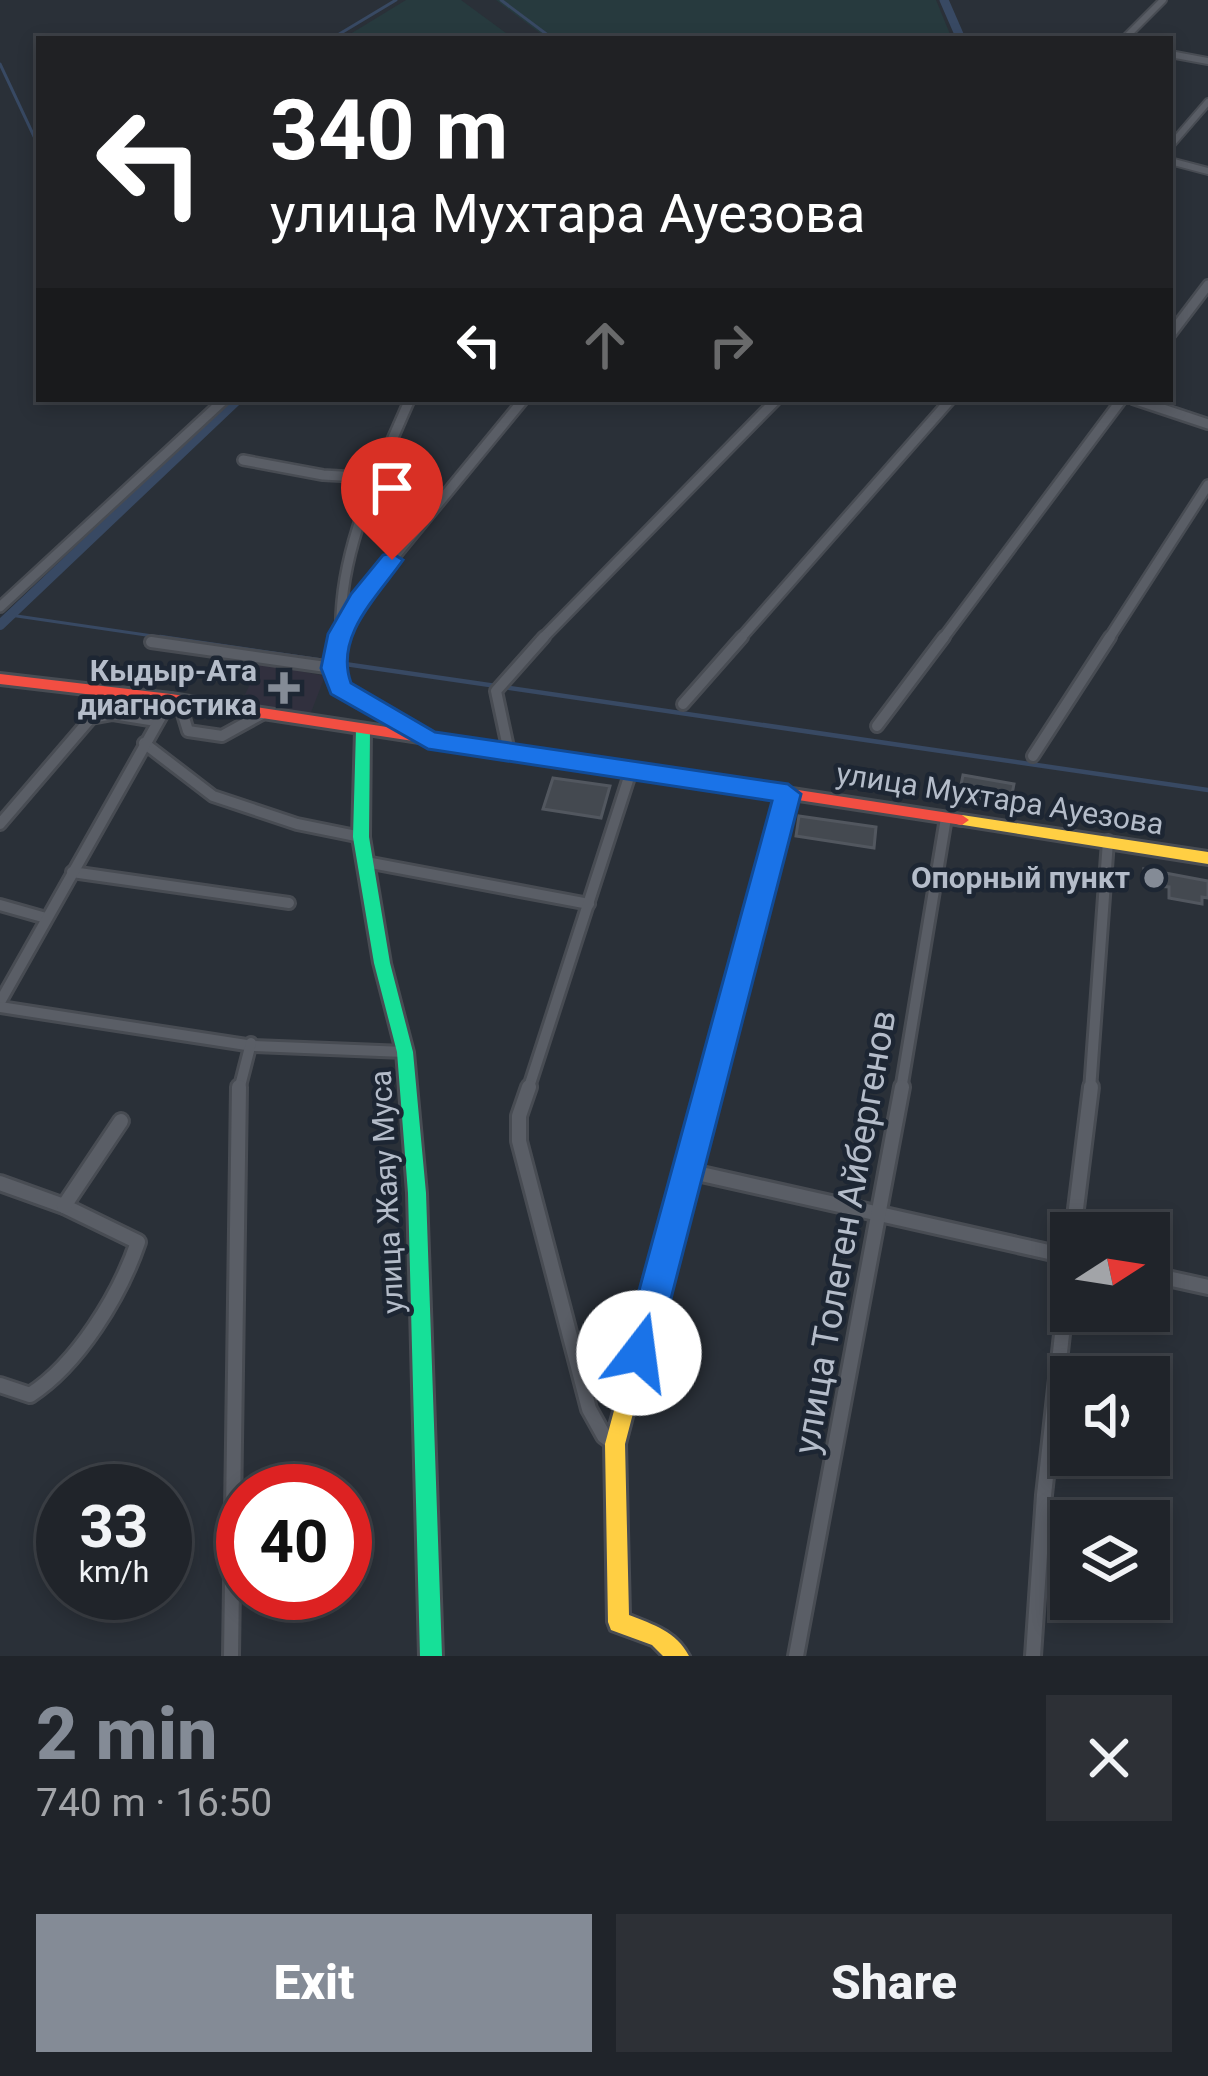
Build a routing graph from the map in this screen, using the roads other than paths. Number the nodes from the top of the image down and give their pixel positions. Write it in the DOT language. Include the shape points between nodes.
graph roads {
  1 [pos="1163,0"];
  2 [pos="1127,36"];
  3 [pos="1173,55"];
  4 [pos="1208,61"];
  5 [pos="1208,102"];
  6 [pos="1173,143"];
  7 [pos="1173,162"];
  8 [pos="1208,171"];
  9 [pos="1208,285"];
  10 [pos="1173,331"];
  11 [pos="222,402"];
  12 [pos="409,402"];
  13 [pos="522,402"];
  14 [pos="774,402"];
  15 [pos="948,402"];
  16 [pos="1120,402"];
  17 [pos="1142,402"];
  18 [pos="1208,424"];
  19 [pos="243,460"];
  20 [pos="376,478"];
  21 [pos="1208,484"];
  22 [pos="343,589"];
  23 [pos="365,592"];
  24 [pos="0,608"];
  25 [pos="340,634"];
  26 [pos="151,642"];
  27 [pos="334,665"];
  28 [pos="0,680"];
  29 [pos="175,700"];
  30 [pos="683,704"];
  31 [pos="262,714"];
  32 [pos="156,721"];
  33 [pos="877,726"];
  34 [pos="363,730"];
  35 [pos="428,740"];
  36 [pos="144,743"];
  37 [pos="509,752"];
  38 [pos="1033,756"];
  39 [pos="631,771"];
  40 [pos="788,794"];
  41 [pos="946,818"];
  42 [pos="0,824"];
  43 [pos="361,837"];
  44 [pos="1108,841"];
  45 [pos="1208,859"];
  46 [pos="367,862"];
  47 [pos="72,872"];
  48 [pos="289,903"];
  49 [pos="589,904"];
  50 [pos="0,905"];
  51 [pos="46,918"];
  52 [pos="0,1004"];
  53 [pos="251,1043"];
  54 [pos="405,1052"];
  55 [pos="121,1121"];
  56 [pos="688,1172"];
  57 [pos="0,1183"];
  58 [pos="64,1206"];
  59 [pos="1076,1212"];
  60 [pos="880,1217"];
  61 [pos="1050,1252"];
  62 [pos="1170,1279"];
  63 [pos="1208,1287"];
  64 [pos="1062,1332"];
  65 [pos="0,1385"];
  66 [pos="615,1444"];
  67 [pos="232,1656"];
  68 [pos="431,1656"];
  69 [pos="678,1656"];
  70 [pos="796,1656"];
  71 [pos="1033,1656"];
  1 -- 2 [label="street"];
  3 -- 4 [label="street"];
  5 -- 6 [label="street"];
  7 -- 8 [label="street"];
  9 -- 10 [label="street"];
  11 -- 24 [label="street"];
  12 -- 20 [label="street"];
  13 -- 23 [label="street"];
  14 -- 37 [label="street" via="498,687"];
  15 -- 30 [label="street"];
  16 -- 33 [label="street"];
  17 -- 18 [label="street"];
  19 -- 20 [label="street"];
  20 -- 22 [label="street"];
  21 -- 38 [label="street"];
  22 -- 23 [label="street"];
  22 -- 25 [label="street"];
  23 -- 25 [label="street"];
  25 -- 27 [label="street"];
  26 -- 27 [label="street"];
  27 -- 35 [label="street" via="340,688"];
  28 -- 29 [label="street, улица Мухтара Ауезова"];
  29 -- 31 [label="street, улица Мухтара Ауезова"];
  29 -- 31 [label="street" via="188,730 215,736"];
  29 -- 32 [label="street"];
  31 -- 34 [label="street, улица Мухтара Ауезова"];
  32 -- 36 [label="street"];
  32 -- 42 [label="street" via="91,718"];
  34 -- 35 [label="street, улица Мухтара Ауезова"];
  34 -- 43 [label="street, улица Жаяу Муса"];
  35 -- 37 [label="street, улица Мухтара Ауезова"];
  36 -- 43 [label="street" via="213,796"];
  36 -- 47 [label="street"];
  37 -- 39 [label="street, улица Мухтара Ауезова"];
  39 -- 40 [label="street, улица Мухтара Ауезова"];
  39 -- 49 [label="street"];
  40 -- 41 [label="street, улица Мухтара Ауезова"];
  40 -- 56 [label="street"];
  41 -- 44 [label="street, улица Мухтара Ауезова"];
  41 -- 60 [label="street, улица Толеген Айбергенов"];
  43 -- 46 [label="street, улица Жаяу Муса"];
  44 -- 45 [label="street, улица Мухтара Ауезова"];
  44 -- 59 [label="street"];
  46 -- 49 [label="street"];
  46 -- 54 [label="street, улица Жаяу Муса"];
  47 -- 48 [label="street"];
  47 -- 51 [label="street"];
  49 -- 66 [label="street" via="519,1116 519,1141 590,1409"];
  50 -- 51 [label="street"];
  51 -- 52 [label="street"];
  52 -- 53 [label="street"];
  53 -- 54 [label="street"];
  53 -- 67 [label="street" via="239,1087"];
  54 -- 68 [label="street, улица Жаяу Муса"];
  55 -- 58 [label="street"];
  56 -- 60 [label="street"];
  56 -- 66 [label="street"];
  57 -- 58 [label="street"];
  58 -- 65 [label="street" via="135,1236 138,1248 51,1384 20,1394"];
  60 -- 61 [label="street"];
  60 -- 70 [label="street, улица Толеген Айбергенов"];
  62 -- 63 [label="street"];
  64 -- 71 [label="street"];
  66 -- 69 [label="street" via="620,1622 658,1637"];
}
